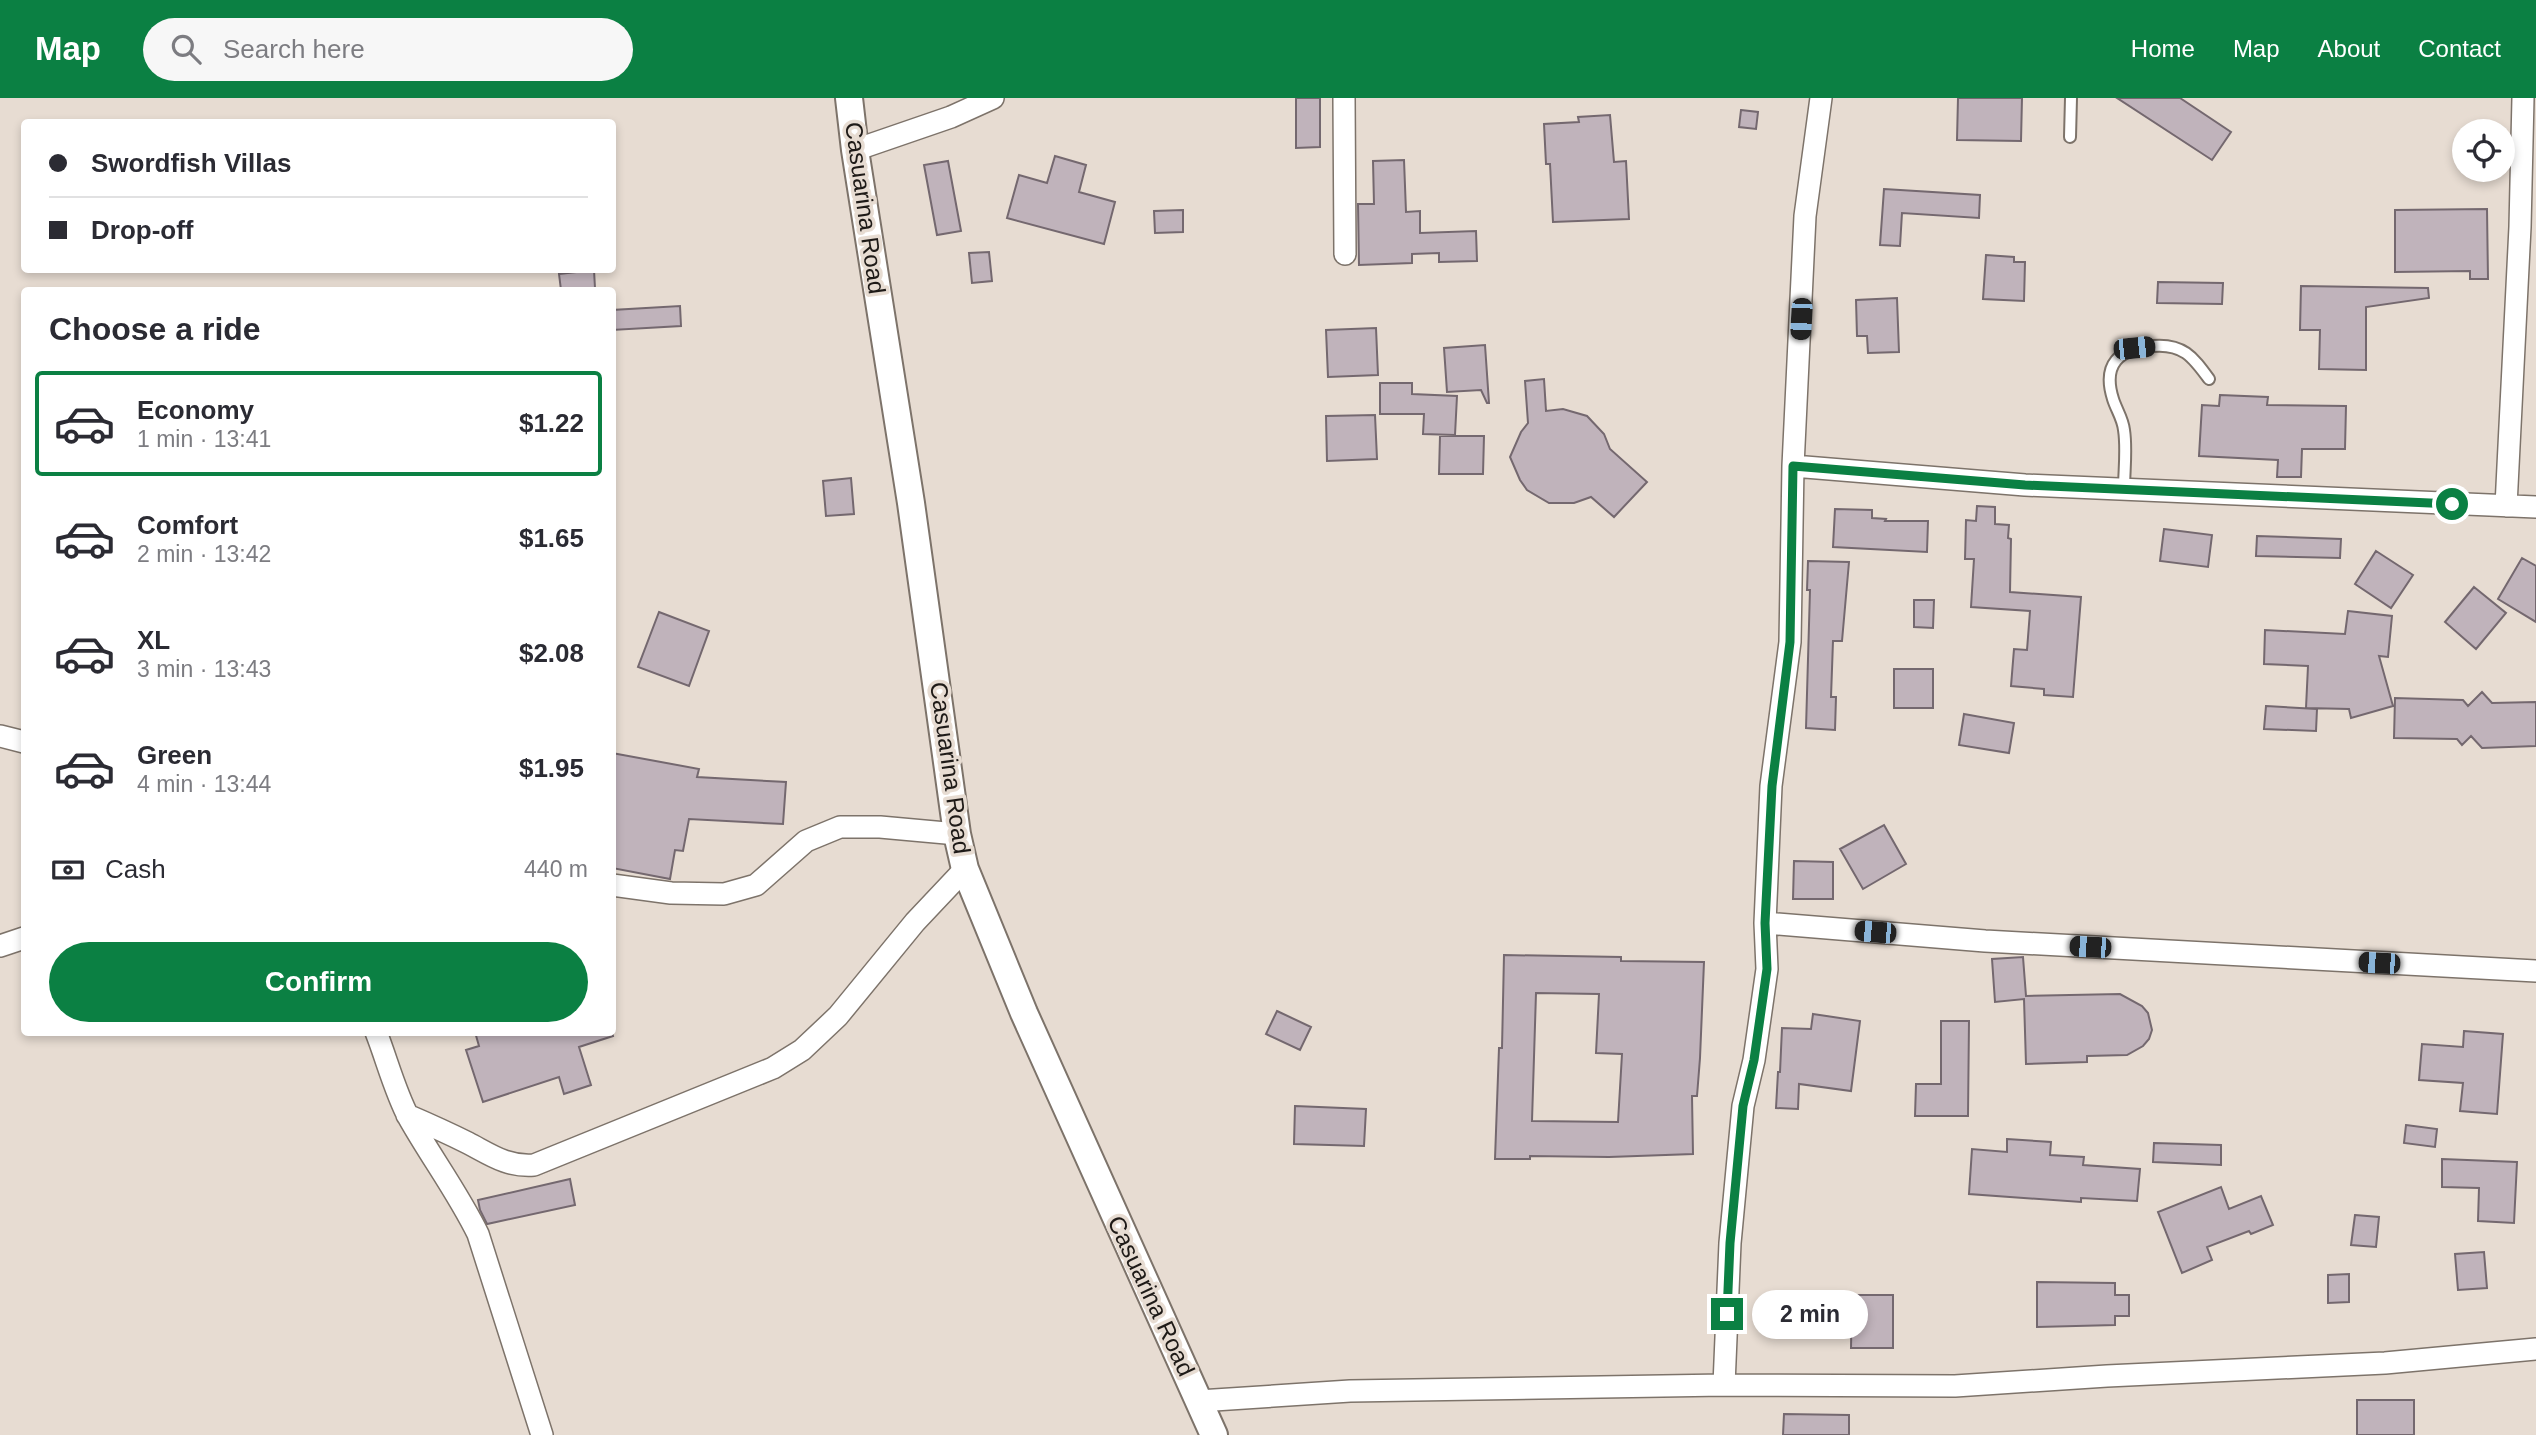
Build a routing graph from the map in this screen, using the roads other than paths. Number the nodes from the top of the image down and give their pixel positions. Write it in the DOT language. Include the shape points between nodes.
graph roads {
  1 [pos="849,98"];
  2 [pos="993,98"];
  3 [pos="1344,98"];
  4 [pos="1821,98"];
  5 [pos="2071,98"];
  6 [pos="2523,98"];
  7 [pos="2070,137"];
  8 [pos="855,150"];
  9 [pos="1345,254"];
  10 [pos="2209,379"];
  11 [pos="1793,466"];
  12 [pos="2124,490"];
  13 [pos="2506,506"];
  14 [pos="2536,507"];
  15 [pos="0,736"];
  16 [pos="21,741"];
  17 [pos="957,834"];
  18 [pos="965,869"];
  19 [pos="616,886"];
  20 [pos="1765,923"];
  21 [pos="21,939"];
  22 [pos="0,946"];
  23 [pos="2536,971"];
  24 [pos="377,1036"];
  25 [pos="407,1115"];
  26 [pos="2536,1349"];
  27 [pos="1724,1385"];
  28 [pos="1199,1401"];
  29 [pos="542,1435"];
  30 [pos="1214,1435"];
  1 -- 8 [label="street, Casuarina Road"];
  2 -- 8 [label="street"];
  3 -- 9 [label="street"];
  4 -- 11 [label="street" via="1805,216"];
  5 -- 7 [label="lane"];
  6 -- 13 [label="street"];
  8 -- 17 [label="street, Casuarina Road"];
  10 -- 12 [label="lane" via="2190,354 2163,345 2134,348 2116,358 2109,375 2124,428"];
  11 -- 12 [label="street"];
  11 -- 20 [label="street" via="1790,642 1772,786"];
  12 -- 13 [label="street"];
  13 -- 14 [label="street"];
  15 -- 16 [label="street"];
  17 -- 18 [label="street, Casuarina Road"];
  17 -- 19 [label="street" via="840,827 806,841 756,885 724,894"];
  18 -- 25 [label="street" via="838,1016 802,1050 773,1068 534,1165 503,1163"];
  18 -- 28 [label="street, Casuarina Road" via="1029,1025"];
  20 -- 23 [label="street" via="2012,943"];
  20 -- 27 [label="street" via="1767,969 1743,1106 1730,1243"];
  21 -- 22 [label="street"];
  24 -- 25 [label="street"];
  25 -- 29 [label="street" via="463,1202 478,1234"];
  26 -- 27 [label="street" via="2385,1363 1955,1387"];
  27 -- 28 [label="street" via="1350,1391"];
  28 -- 30 [label="street, Casuarina Road"];
}
